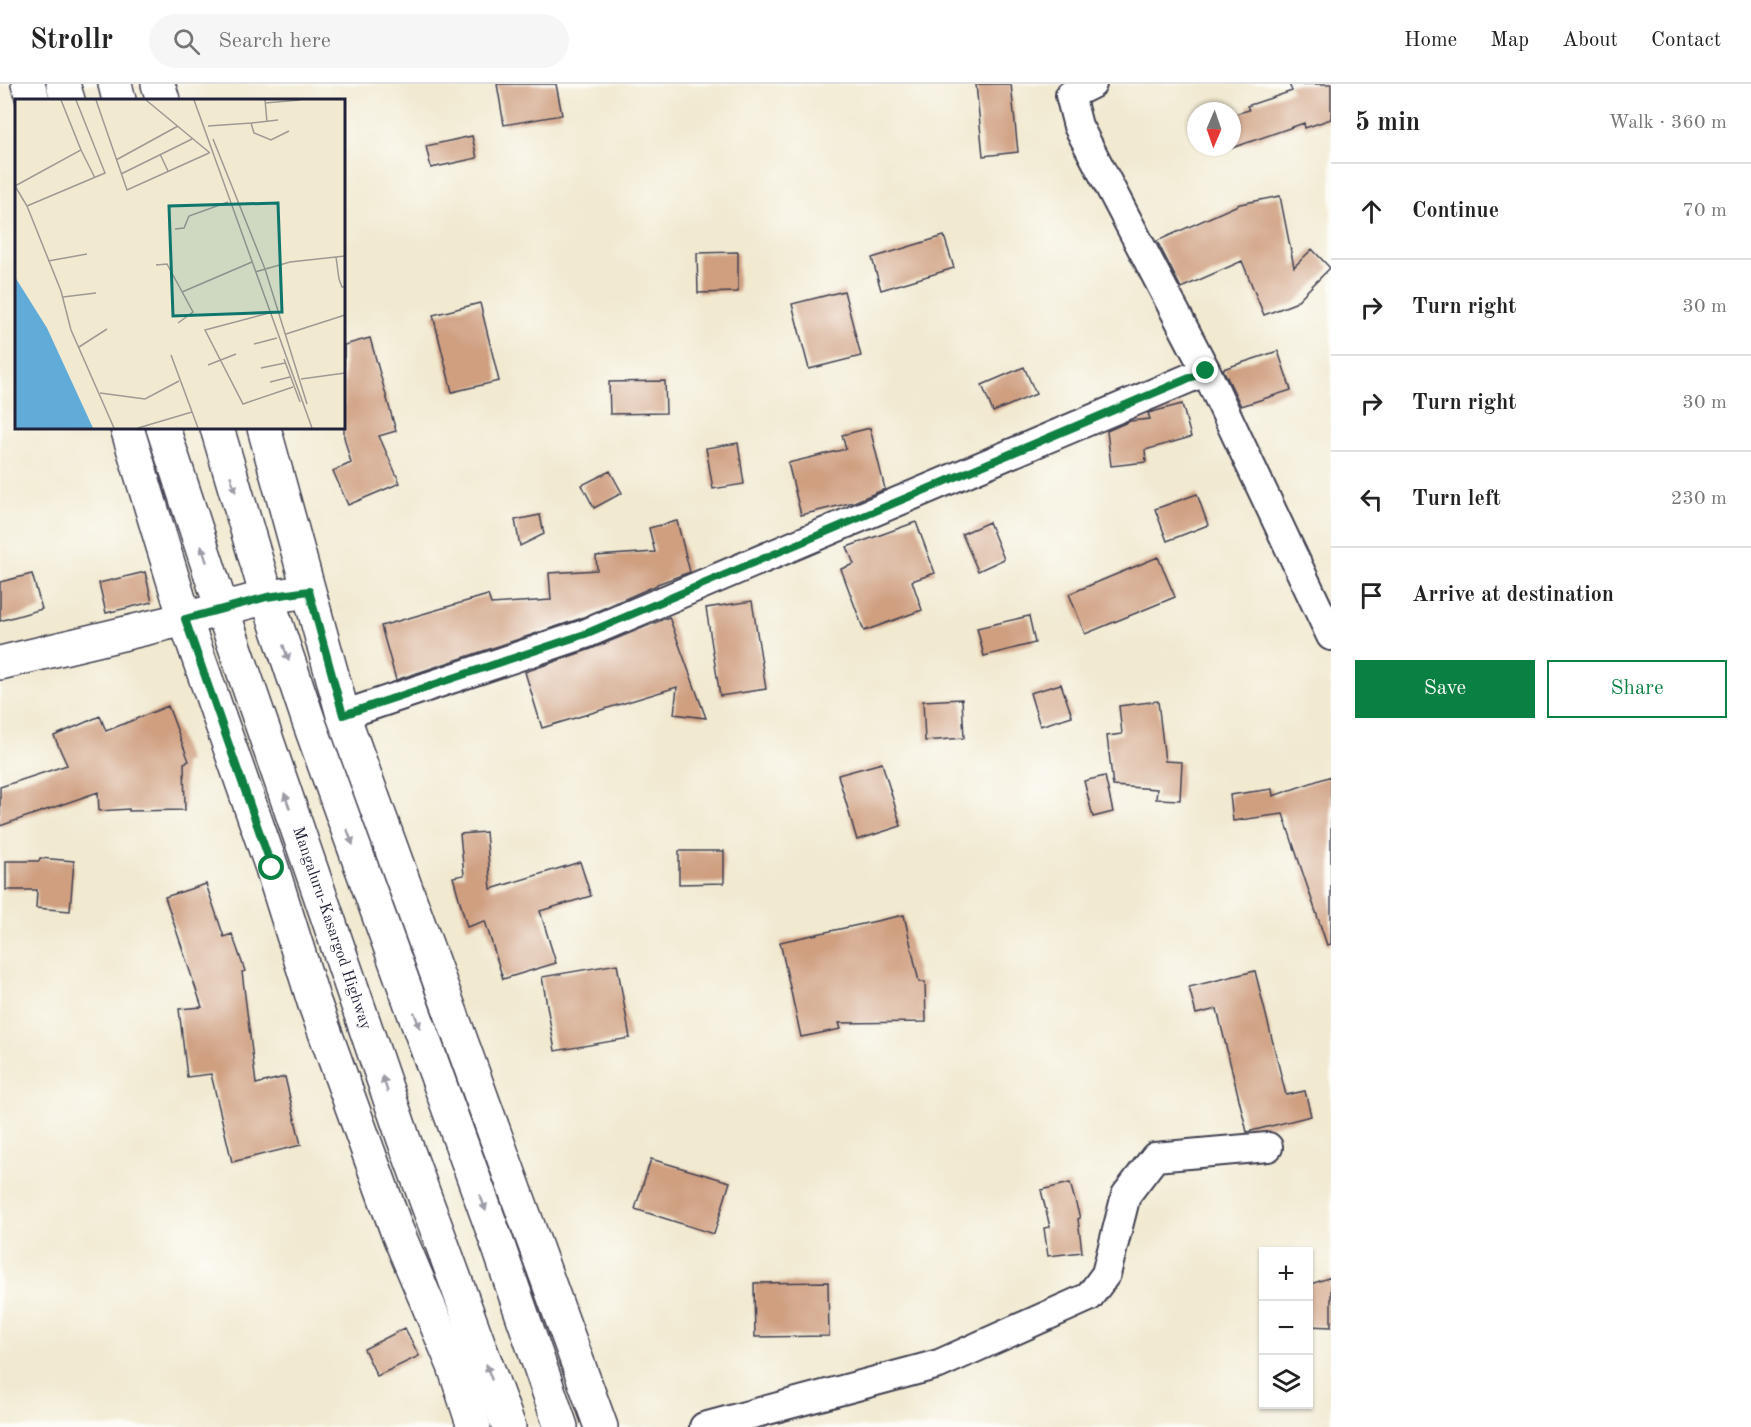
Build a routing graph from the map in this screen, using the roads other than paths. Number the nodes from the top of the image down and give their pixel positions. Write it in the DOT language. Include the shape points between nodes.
graph roads {
  1 [pos="28,84"];
  2 [pos="63,84"];
  3 [pos="115,84"];
  4 [pos="158,84"];
  5 [pos="1092,84"];
  6 [pos="33,99"];
  7 [pos="68,99"];
  8 [pos="119,99"];
  9 [pos="164,99"];
  10 [pos="1206,371"];
  11 [pos="127,429"];
  12 [pos="163,429"];
  13 [pos="217,429"];
  14 [pos="264,429"];
  15 [pos="309,591"];
  16 [pos="267,597"];
  17 [pos="222,609"];
  18 [pos="185,619"];
  19 [pos="1331,636"];
  20 [pos="0,663"];
  21 [pos="343,715"];
  22 [pos="1268,1147"];
  23 [pos="474,1427"];
  24 [pos="509,1427"];
  25 [pos="561,1427"];
  26 [pos="601,1427"];
  27 [pos="704,1427"];
  1 -- 6 [label="main road"];
  2 -- 7 [label="main road"];
  3 -- 8 [label="main road"];
  4 -- 9 [label="main road"];
  5 -- 10 [label="street" via="1070,95 1078,126"];
  10 -- 19 [label="street"];
  10 -- 21 [label="street" via="585,634"];
  11 -- 18 [label="main road"];
  17 -- 12 [label="main road, Mangaluru-Kasargod Highway, one-way"];
  13 -- 16 [label="main road, one-way"];
  14 -- 15 [label="main road"];
  15 -- 16 [label="main road"];
  15 -- 21 [label="main road"];
  16 -- 17 [label="main road"];
  16 -- 25 [label="main road, one-way"];
  17 -- 18 [label="main road"];
  24 -- 17 [label="main road, Mangaluru-Kasargod Highway, one-way" via="404,1140"];
  18 -- 20 [label="main road"];
  18 -- 23 [label="main road" via="314,1002 397,1231 454,1366"];
  21 -- 26 [label="main road"];
  22 -- 27 [label="street" via="1155,1156 1126,1195 1106,1274 1089,1297 939,1364"];
}
